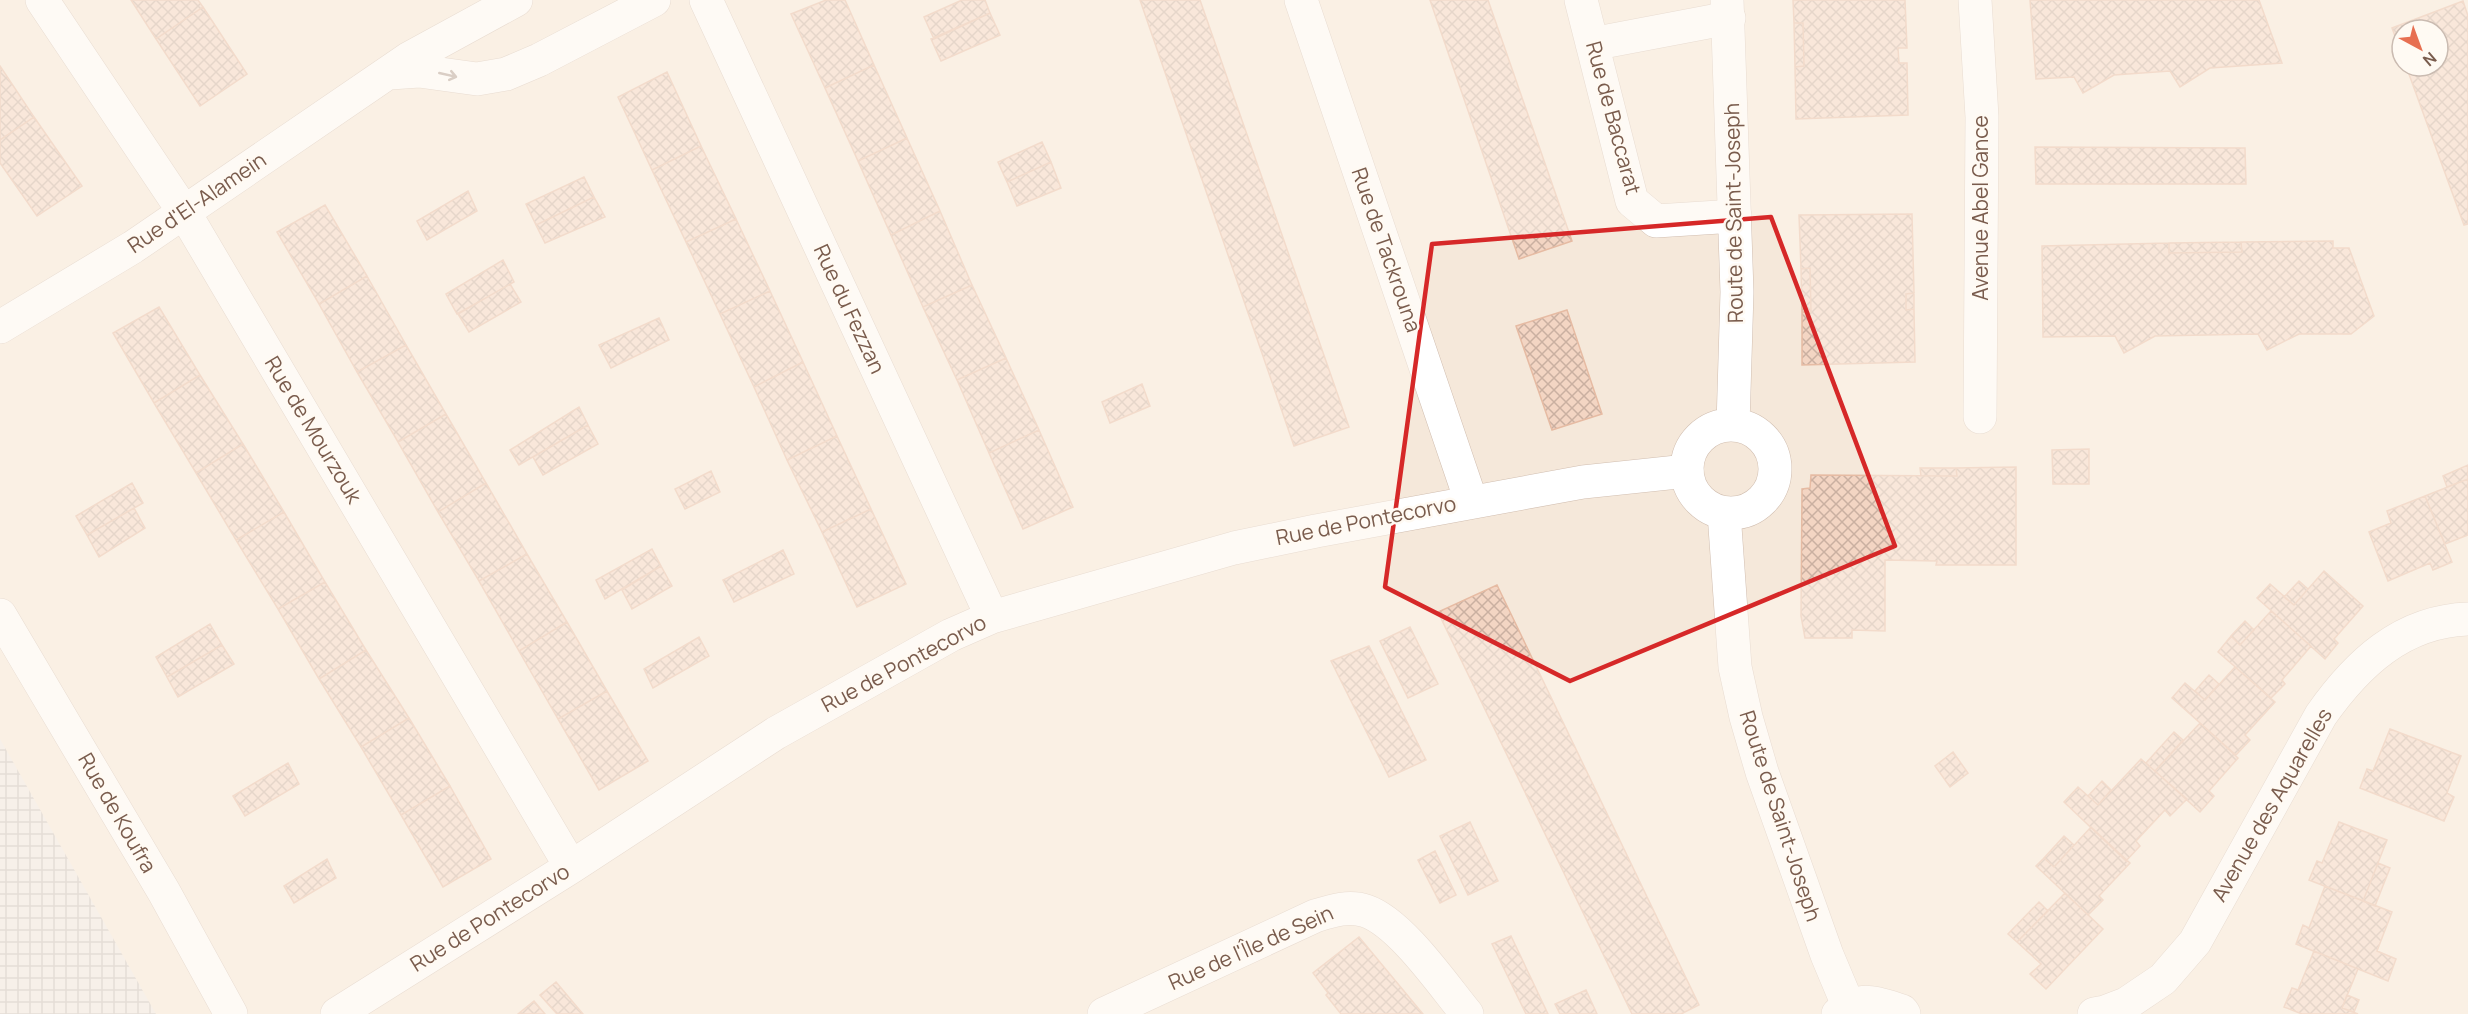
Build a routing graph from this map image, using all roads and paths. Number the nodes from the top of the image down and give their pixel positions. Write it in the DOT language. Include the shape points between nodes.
graph roads {
  1 [pos="42,0"];
  2 [pos="516,0"];
  3 [pos="654,0"];
  4 [pos="706,0"];
  5 [pos="1301,0"];
  6 [pos="1581,0"];
  7 [pos="1975,0"];
  8 [pos="1728,9"];
  9 [pos="1592,44"];
  10 [pos="390,73"];
  11 [pos="184,212"];
  12 [pos="1735,216"];
  13 [pos="0,327"];
  14 [pos="1980,417"];
  15 [pos="1733,425"];
  16 [pos="1687,471"];
  17 [pos="1471,501"];
  18 [pos="1724,513"];
  19 [pos="0,615"];
  20 [pos="992,617"];
  21 [pos="2468,619"];
  22 [pos="571,867"];
  23 [pos="1843,1010"];
  24 [pos="231,1014"];
  25 [pos="337,1014"];
  26 [pos="1104,1014"];
  27 [pos="1467,1014"];
  28 [pos="1904,1014"];
  29 [pos="2094,1014"];
  1 -- 11 [label="street, Rue de Mourzouk"];
  2 -- 10 [label="street, Rue d'El-Alamein"];
  10 -- 3 [label="street, one-way" via="419,71 477,80 506,74"];
  4 -- 20 [label="street, Rue du Fezzan"];
  5 -- 17 [label="street, Rue de Tackrouna"];
  6 -- 9 [label="street, Rue de Baccarat"];
  7 -- 14 [label="street, Avenue Abel Gance" via="1982,117"];
  8 -- 9 [label="street"];
  8 -- 12 [label="street, Route de Saint-Joseph"];
  9 -- 12 [label="street, Rue de Baccarat" via="1632,201 1656,220"];
  10 -- 11 [label="street, Rue d'El-Alamein"];
  11 -- 13 [label="street, Rue d'El-Alamein"];
  11 -- 22 [label="street, Rue de Mourzouk"];
  12 -- 15 [label="street, Route de Saint-Joseph"];
  15 -- 16 [label="street" via="1713,429 1696,442"];
  15 -- 18 [label="street" via="1760,436 1772,452 1776,470 1772,488 1760,503 1743,512"];
  16 -- 17 [label="street, Rue de Pontecorvo" via="1583,482"];
  16 -- 18 [label="street" via="1698,499"];
  17 -- 20 [label="street, Rue de Pontecorvo" via="1234,548"];
  18 -- 23 [label="street, Route de Saint-Joseph" via="1735,667 1746,717"];
  19 -- 24 [label="street, Rue de Koufra" via="164,892"];
  20 -- 22 [label="street, Rue de Pontecorvo" via="951,635 776,733"];
  21 -- 29 [label="street, Avenue des Aquarelles" via="2445,620 2404,635 2350,679 2321,716 2195,942 2163,979 2146,992 2126,1004"];
  22 -- 25 [label="street, Rue de Pontecorvo"];
  23 -- 28 [label="street" via="1876,1001"];
  26 -- 27 [label="street, Rue de l'Île de Sein" via="1315,916 1343,908 1365,910 1389,924"];
}
